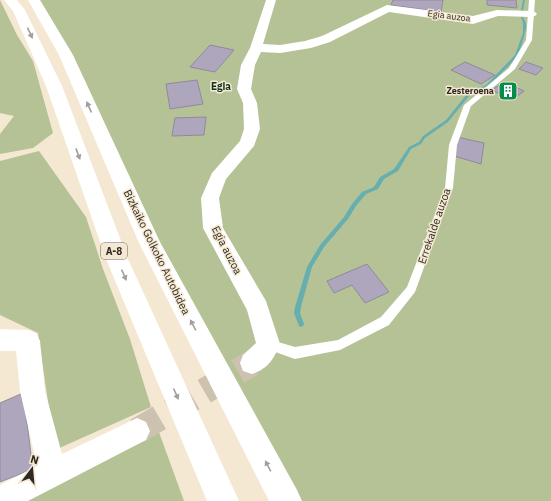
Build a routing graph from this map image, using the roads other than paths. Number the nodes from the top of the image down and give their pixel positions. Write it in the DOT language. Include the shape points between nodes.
graph roads {
  1 [pos="10,0"];
  2 [pos="34,0"];
  3 [pos="271,0"];
  4 [pos="532,0"];
  5 [pos="531,14"];
  6 [pos="256,48"];
  7 [pos="0,340"];
  8 [pos="268,344"];
  9 [pos="252,363"];
  10 [pos="137,431"];
  11 [pos="53,473"];
  12 [pos="0,500"];
  13 [pos="224,501"];
  14 [pos="286,501"];
  1 -- 13 [label="highway, A-8, one-way" via="19,10 54,86 117,259"];
  14 -- 2 [label="highway, Bizkaiko Golkoko Autobidea, one-way" via="150,243 66,55"];
  3 -- 6 [label="street, Egia auzoa"];
  4 -- 5 [label="lane, Errekalde auzoa"];
  5 -- 6 [label="street, Egia auzoa" via="496,13 473,20 387,8 313,43 289,48"];
  5 -- 8 [label="lane, Errekalde auzoa" via="529,40 512,69 468,105 453,145 449,188 412,289 385,321 340,345 295,353"];
  6 -- 8 [label="street, Egia auzoa" via="248,65 244,89 250,102 252,129 248,142 218,177 210,198 213,228 258,308"];
  7 -- 11 [label="street" via="28,341 27,360 33,394"];
  8 -- 9 [label="street"];
  10 -- 11 [label="street"];
  11 -- 12 [label="street"];
}
